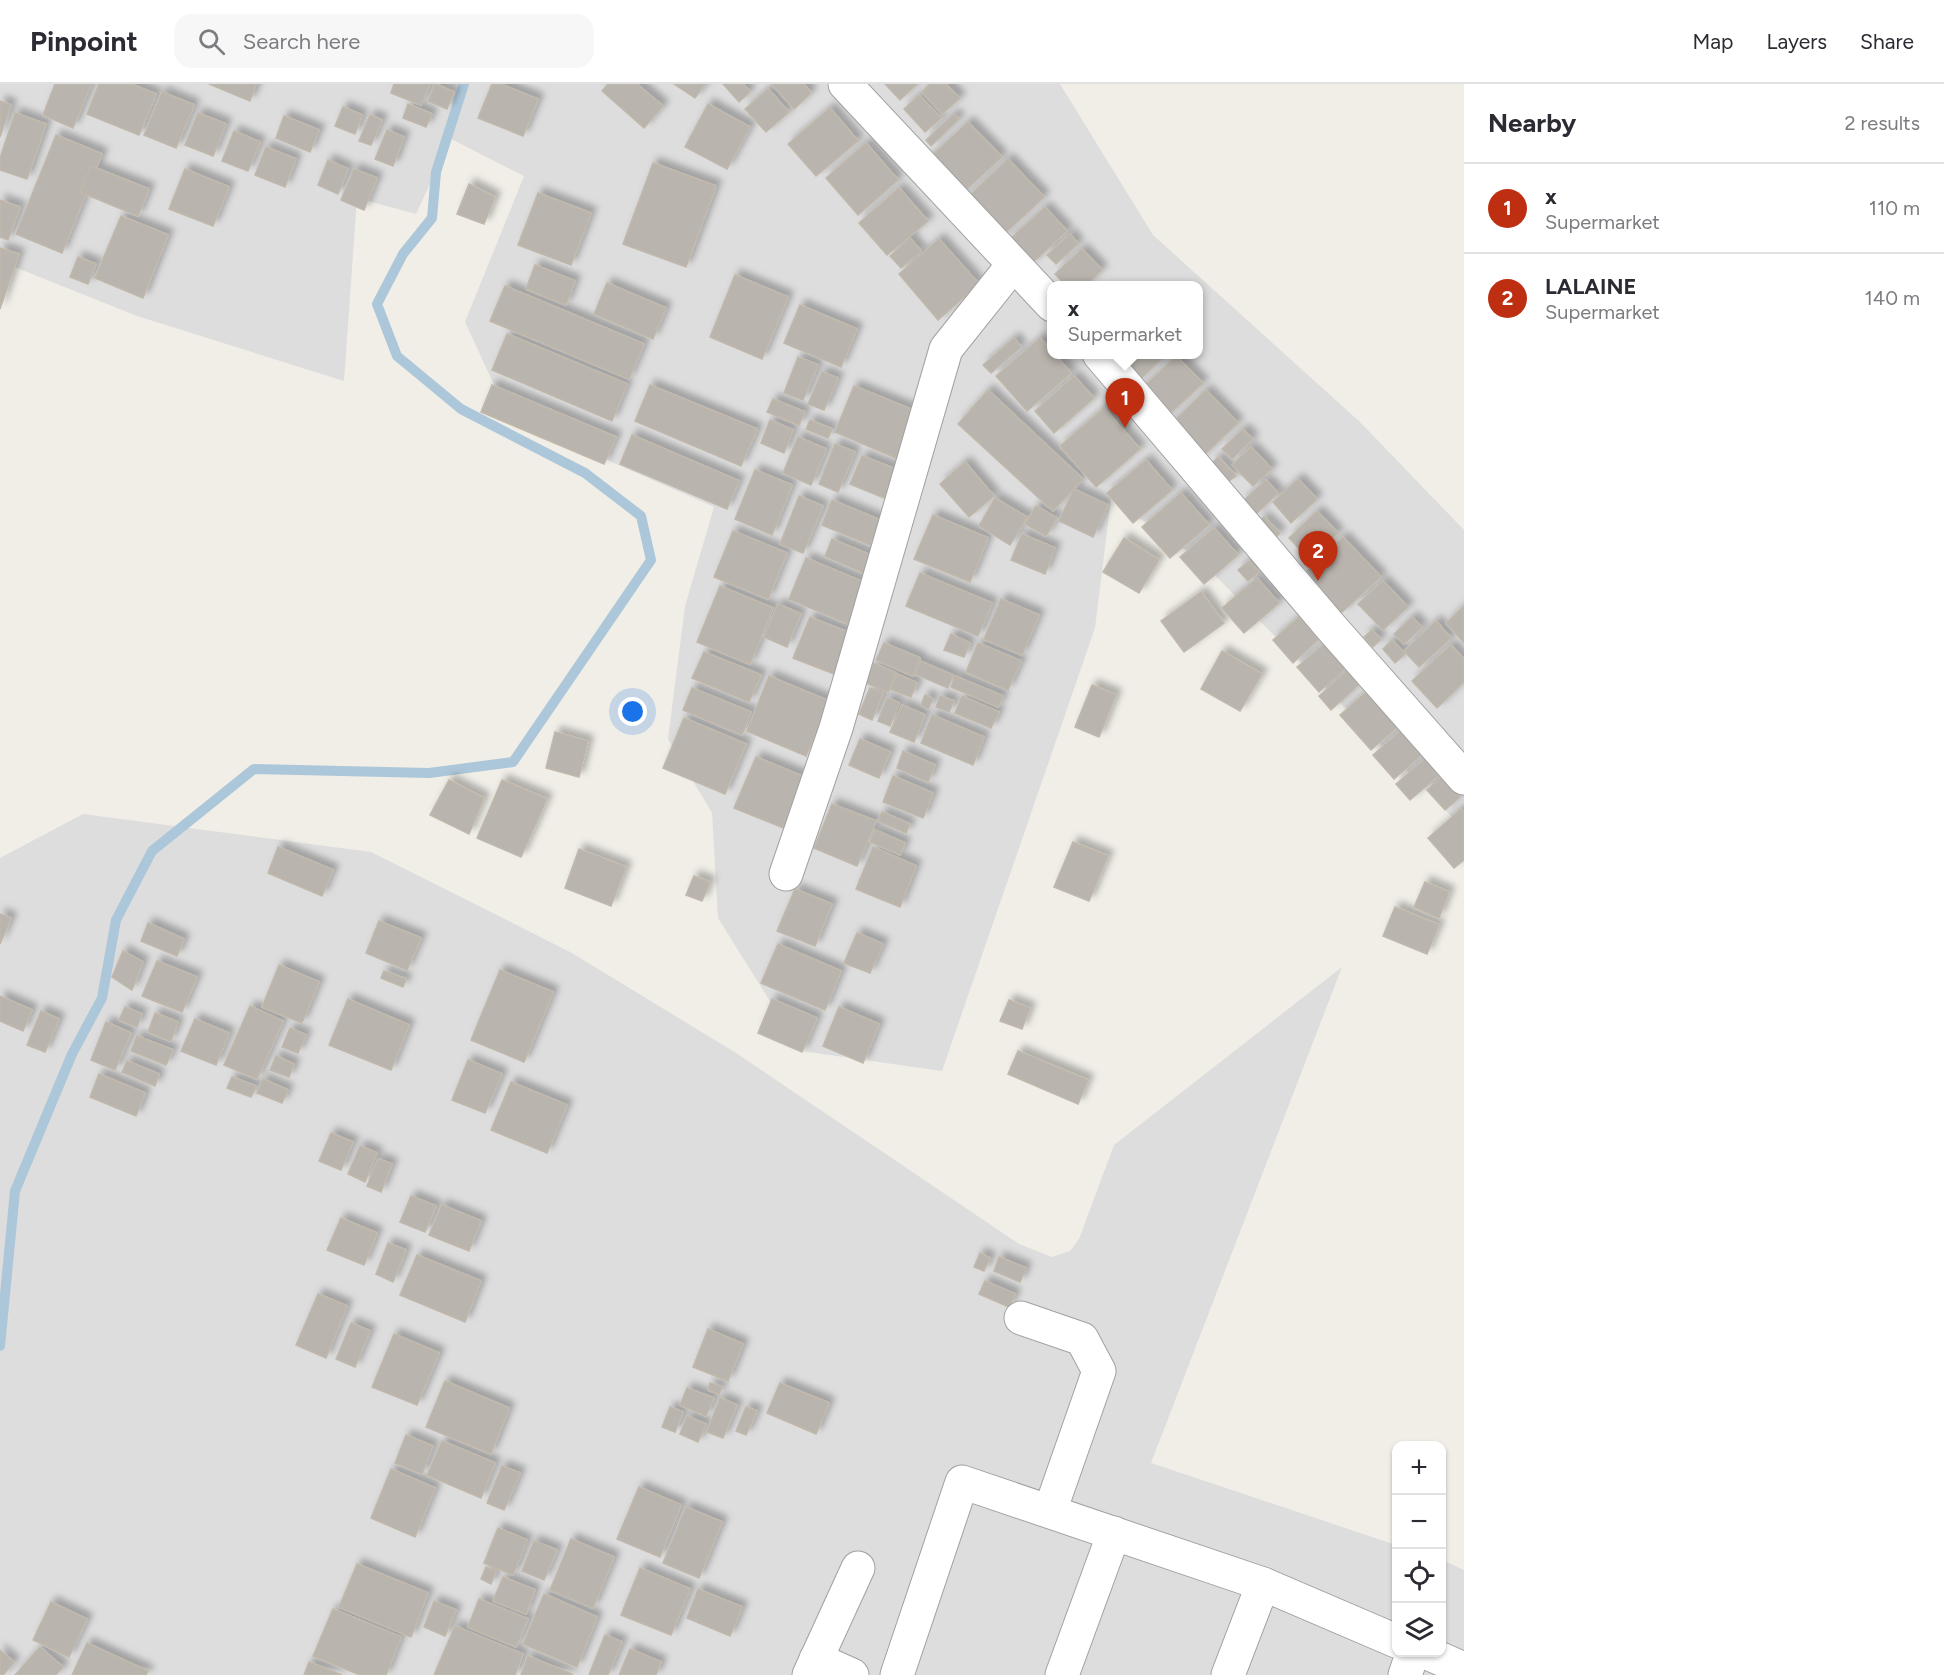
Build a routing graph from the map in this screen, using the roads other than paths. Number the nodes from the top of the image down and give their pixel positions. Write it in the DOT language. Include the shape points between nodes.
graph roads {
  1 [pos="845,84"];
  2 [pos="1013,265"];
  3 [pos="1047,300"];
  4 [pos="1102,359"];
  5 [pos="1464,778"];
  6 [pos="786,874"];
  7 [pos="1021,1317"];
  8 [pos="1050,1511"];
  9 [pos="1114,1533"];
  10 [pos="858,1568"];
  11 [pos="1263,1584"];
  12 [pos="1392,1639"];
  13 [pos="1412,1657"];
  14 [pos="1435,1657"];
  15 [pos="812,1667"];
  16 [pos="1464,1669"];
  17 [pos="852,1675"];
  18 [pos="897,1675"];
  19 [pos="1062,1675"];
  20 [pos="1228,1675"];
  21 [pos="1405,1675"];
  1 -- 2 [label="street"];
  2 -- 3 [label="street"];
  2 -- 6 [label="street" via="946,349 836,728"];
  4 -- 5 [label="street"];
  7 -- 8 [label="street" via="1082,1340 1099,1371"];
  8 -- 9 [label="street"];
  8 -- 18 [label="street" via="962,1482"];
  9 -- 11 [label="street"];
  9 -- 19 [label="street"];
  10 -- 15 [label="street"];
  11 -- 12 [label="street"];
  11 -- 20 [label="street"];
  13 -- 21 [label="street"];
  14 -- 16 [label="street"];
  15 -- 17 [label="street"];
}
